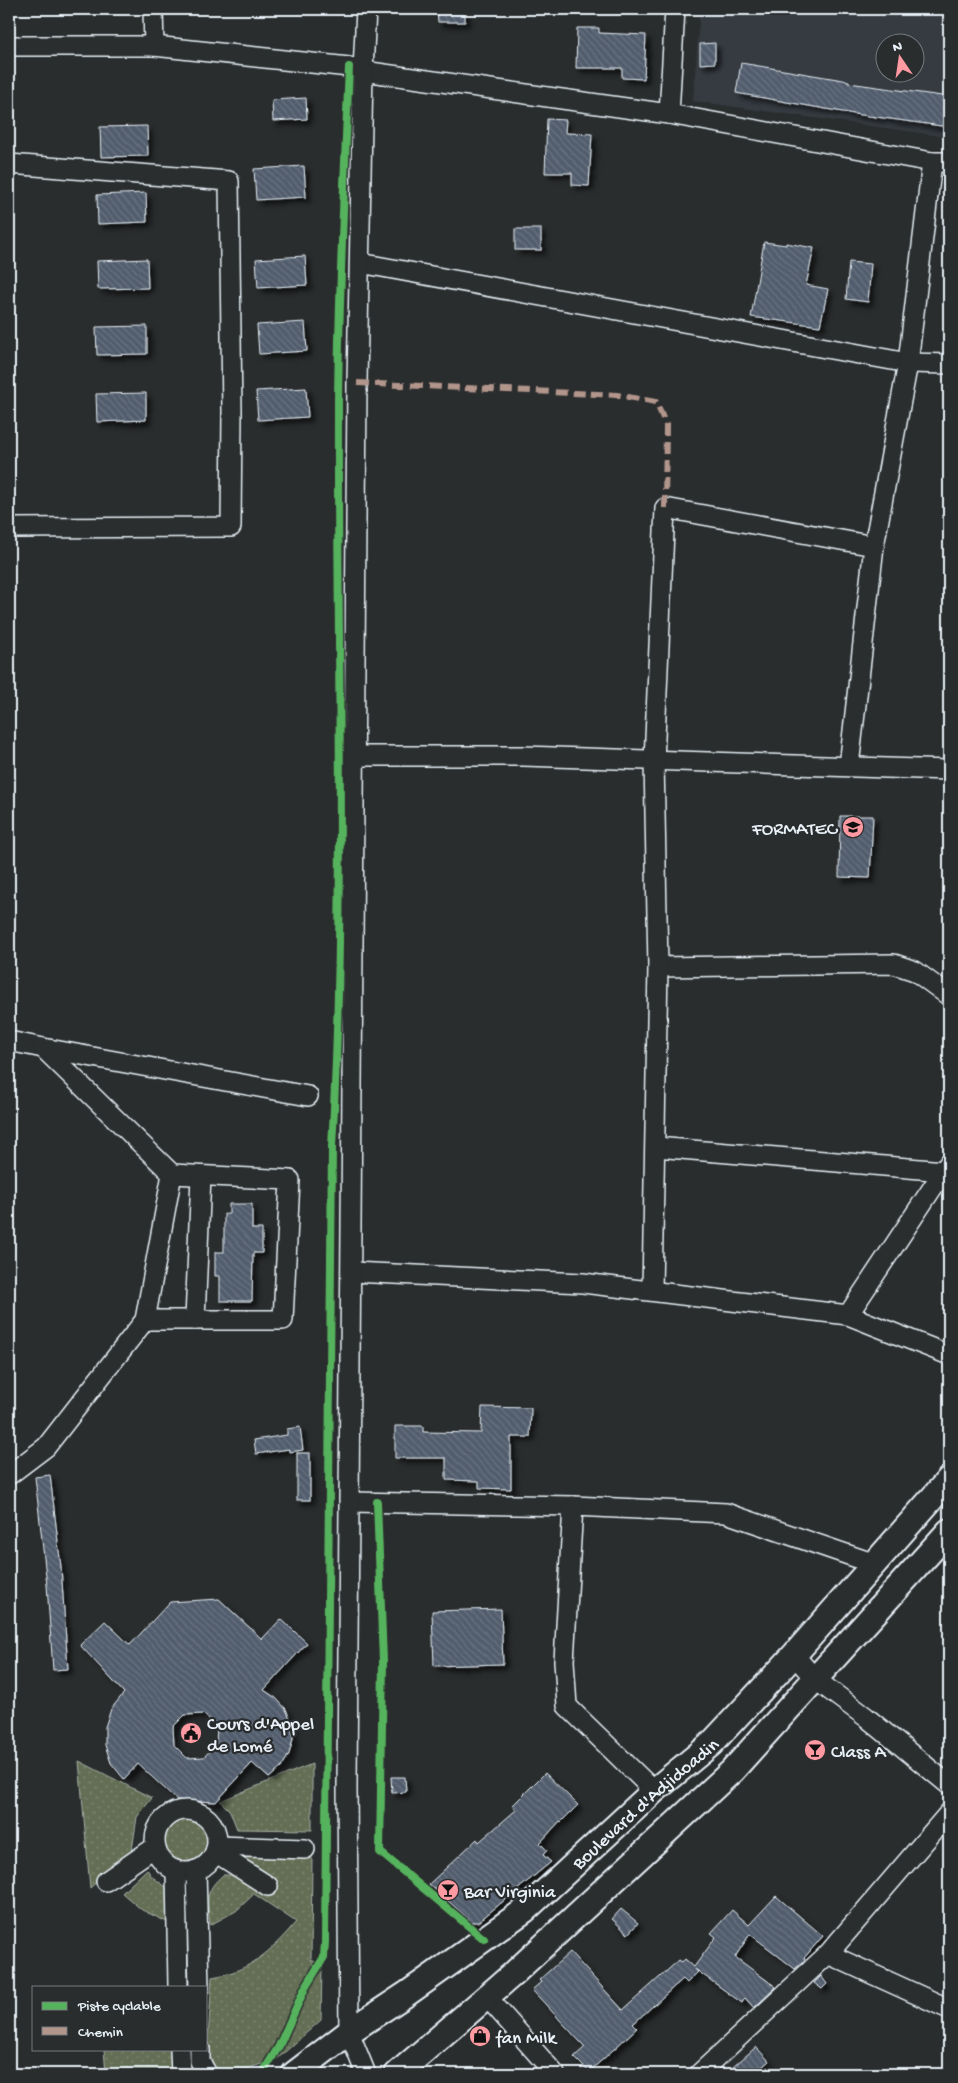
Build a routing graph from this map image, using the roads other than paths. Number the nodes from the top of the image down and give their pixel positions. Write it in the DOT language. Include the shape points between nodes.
graph roads {
  1 [pos="153,9"];
  2 [pos="366,9"];
  3 [pos="675,9"];
  4 [pos="9,46"];
  5 [pos="154,46"];
  6 [pos="362,71"];
  7 [pos="669,114"];
  8 [pos="941,162"];
  9 [pos="9,164"];
  10 [pos="360,263"];
  11 [pos="908,363"];
  12 [pos="949,364"];
  13 [pos="9,528"];
  14 [pos="874,546"];
  15 [pos="355,756"];
  16 [pos="654,761"];
  17 [pos="849,766"];
  18 [pos="949,770"];
  19 [pos="658,967"];
  20 [pos="949,996"];
  21 [pos="9,1041"];
  22 [pos="43,1048"];
  23 [pos="308,1096"];
  24 [pos="656,1146"];
  25 [pos="946,1167"];
  26 [pos="172,1174"];
  27 [pos="201,1176"];
  28 [pos="352,1272"];
  29 [pos="652,1290"];
  30 [pos="848,1315"];
  31 [pos="145,1320"];
  32 [pos="195,1320"];
  33 [pos="949,1355"];
  34 [pos="9,1475"];
  35 [pos="949,1480"];
  36 [pos="350,1502"];
  37 [pos="573,1506"];
  38 [pos="949,1532"];
  39 [pos="875,1564"];
  40 [pos="794,1655"];
  41 [pos="816,1680"];
  42 [pos="949,1785"];
  43 [pos="654,1791"];
  44 [pos="949,1813"];
  45 [pos="155,1847"];
  46 [pos="216,1849"];
  47 [pos="305,1849"];
  48 [pos="176,1870"];
  49 [pos="196,1873"];
  50 [pos="106,1881"];
  51 [pos="268,1886"];
  52 [pos="204,1948"];
  53 [pos="173,1951"];
  54 [pos="828,1954"];
  55 [pos="178,1986"];
  56 [pos="199,1986"];
  57 [pos="488,1998"];
  58 [pos="949,2009"];
  59 [pos="349,2032"];
  60 [pos="180,2050"];
  61 [pos="200,2050"];
  62 [pos="181,2074"];
  63 [pos="207,2074"];
  64 [pos="294,2074"];
  65 [pos="366,2074"];
  66 [pos="397,2074"];
  67 [pos="555,2074"];
  68 [pos="699,2074"];
  1 -- 5 [label="street"];
  2 -- 6 [label="street"];
  3 -- 7 [label="street"];
  4 -- 5 [label="street"];
  5 -- 6 [label="street"];
  6 -- 7 [label="street"];
  6 -- 10 [label="street"];
  7 -- 8 [label="street"];
  8 -- 11 [label="street"];
  9 -- 13 [label="street" via="229,181 232,412 230,527"];
  10 -- 11 [label="street"];
  10 -- 15 [label="street" via="356,383"];
  11 -- 12 [label="street"];
  11 -- 14 [label="street"];
  14 -- 16 [label="street" via="665,508"];
  14 -- 17 [label="street"];
  15 -- 16 [label="street" via="523,756"];
  15 -- 28 [label="street"];
  16 -- 17 [label="street"];
  16 -- 19 [label="street"];
  17 -- 18 [label="street"];
  19 -- 20 [label="street" via="894,964 915,971"];
  19 -- 24 [label="street"];
  21 -- 22 [label="street"];
  22 -- 23 [label="street"];
  22 -- 26 [label="street"];
  24 -- 25 [label="street"];
  24 -- 29 [label="street"];
  25 -- 30 [label="street"];
  26 -- 27 [label="street"];
  26 -- 31 [label="street"];
  27 -- 32 [label="street"];
  27 -- 32 [label="street" via="290,1180 283,1320"];
  28 -- 29 [label="street" via="582,1283"];
  28 -- 36 [label="street"];
  29 -- 30 [label="street"];
  30 -- 33 [label="street"];
  31 -- 32 [label="street"];
  31 -- 34 [label="street" via="46,1448"];
  35 -- 39 [label="main road, Boulevard d'Adjidoadin"];
  36 -- 37 [label="street"];
  36 -- 59 [label="street"];
  37 -- 39 [label="street" via="726,1512"];
  37 -- 43 [label="street" via="564,1661 567,1706"];
  38 -- 41 [label="main road, Boulevard d'Adjidoadin"];
  39 -- 40 [label="main road, Boulevard d'Adjidoadin"];
  40 -- 41 [label="street"];
  40 -- 43 [label="main road, Boulevard d'Adjidoadin" via="711,1744"];
  41 -- 42 [label="street"];
  41 -- 57 [label="main road, Boulevard d'Adjidoadin" via="732,1771"];
  43 -- 59 [label="main road, Boulevard d'Adjidoadin" via="524,1910"];
  44 -- 54 [label="street"];
  45 -- 46 [label="street" via="161,1822 175,1811 184,1810 201,1813 208,1819 217,1834"];
  45 -- 48 [label="street" via="163,1862"];
  45 -- 50 [label="street"];
  46 -- 47 [label="street"];
  46 -- 49 [label="street"];
  46 -- 51 [label="street"];
  48 -- 49 [label="street"];
  48 -- 53 [label="street"];
  49 -- 52 [label="street"];
  52 -- 53 [label="street"];
  52 -- 56 [label="street"];
  53 -- 55 [label="street"];
  54 -- 58 [label="street"];
  54 -- 68 [label="street"];
  57 -- 66 [label="main road, Boulevard d'Adjidoadin"];
  57 -- 67 [label="street"];
  59 -- 64 [label="main road, Boulevard d'Adjidoadin"];
  59 -- 65 [label="street"];
  60 -- 62 [label="street"];
  61 -- 63 [label="street" via="200,2061"];
}
